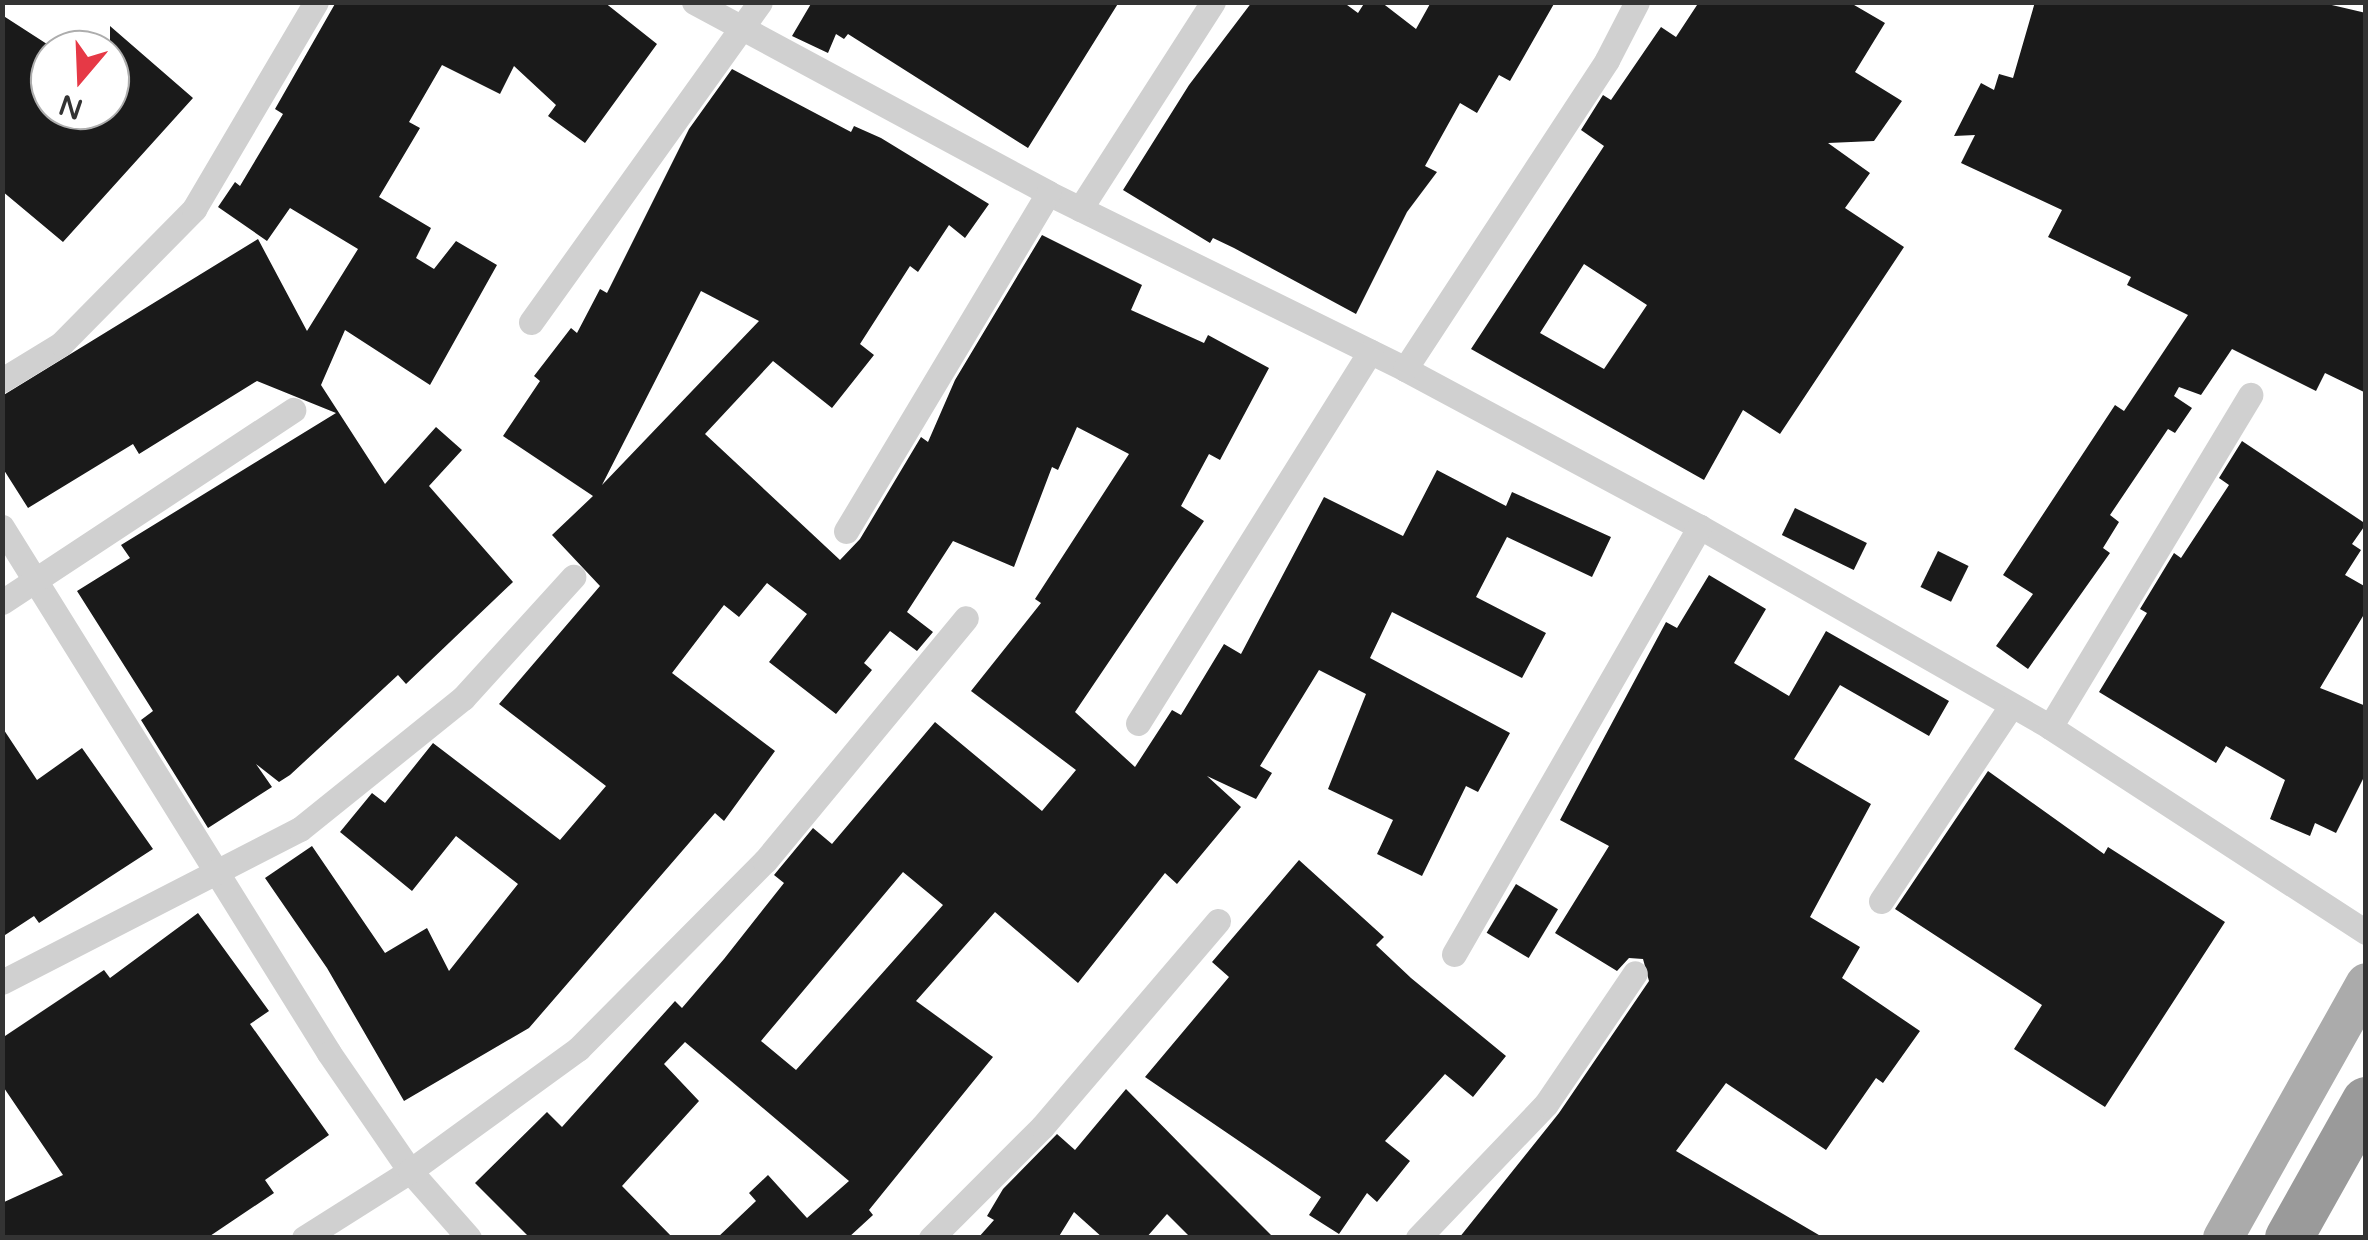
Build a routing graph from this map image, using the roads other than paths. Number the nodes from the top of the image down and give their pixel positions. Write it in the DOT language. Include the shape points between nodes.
graph roads {
  1 [pos="316,2"];
  2 [pos="694,2"];
  3 [pos="760,2"];
  4 [pos="1212,2"];
  5 [pos="1637,2"];
  6 [pos="738,31"];
  7 [pos="1048,194"];
  8 [pos="1080,209"];
  9 [pos="532,322"];
  10 [pos="1370,352"];
  11 [pos="1405,368"];
  12 [pos="2,380"];
  13 [pos="2250,396"];
  14 [pos="293,410"];
  15 [pos="2,527"];
  16 [pos="1700,527"];
  17 [pos="846,530"];
  18 [pos="573,577"];
  19 [pos="34,583"];
  20 [pos="2,602"];
  21 [pos="966,618"];
  22 [pos="2011,706"];
  23 [pos="1138,723"];
  24 [pos="2050,727"];
  25 [pos="216,877"];
  26 [pos="1882,901"];
  27 [pos="1218,921"];
  28 [pos="2366,932"];
  29 [pos="1454,954"];
  30 [pos="1635,973"];
  31 [pos="2,982"];
  32 [pos="2366,984"];
  33 [pos="2366,1101"];
  34 [pos="410,1171"];
  35 [pos="304,1238"];
  36 [pos="469,1238"];
  37 [pos="931,1238"];
  38 [pos="1418,1238"];
  39 [pos="2223,1238"];
  40 [pos="2288,1238"];
  1 -- 12 [label="street" via="194,209 61,344"];
  2 -- 6 [label="street"];
  3 -- 6 [label="street"];
  4 -- 8 [label="street"];
  5 -- 11 [label="street" via="1607,60"];
  6 -- 7 [label="street"];
  6 -- 9 [label="street"];
  7 -- 8 [label="street"];
  7 -- 17 [label="street"];
  8 -- 10 [label="street"];
  10 -- 11 [label="street"];
  10 -- 23 [label="street"];
  11 -- 16 [label="street"];
  13 -- 24 [label="street"];
  14 -- 19 [label="street"];
  15 -- 19 [label="street"];
  16 -- 22 [label="street"];
  16 -- 29 [label="street"];
  18 -- 25 [label="street" via="463,698 300,829"];
  19 -- 20 [label="street"];
  19 -- 25 [label="street" via="150,760"];
  21 -- 34 [label="street" via="764,861 653,978 540,1080"];
  22 -- 24 [label="street"];
  22 -- 26 [label="street"];
  24 -- 28 [label="street"];
  25 -- 31 [label="street"];
  25 -- 34 [label="street"];
  27 -- 37 [label="street" via="1042,1127"];
  30 -- 38 [label="street" via="1546,1104"];
  32 -- 39 [label="main road"];
  33 -- 40 [label="highway"];
  34 -- 35 [label="street"];
  34 -- 36 [label="street"];
}
